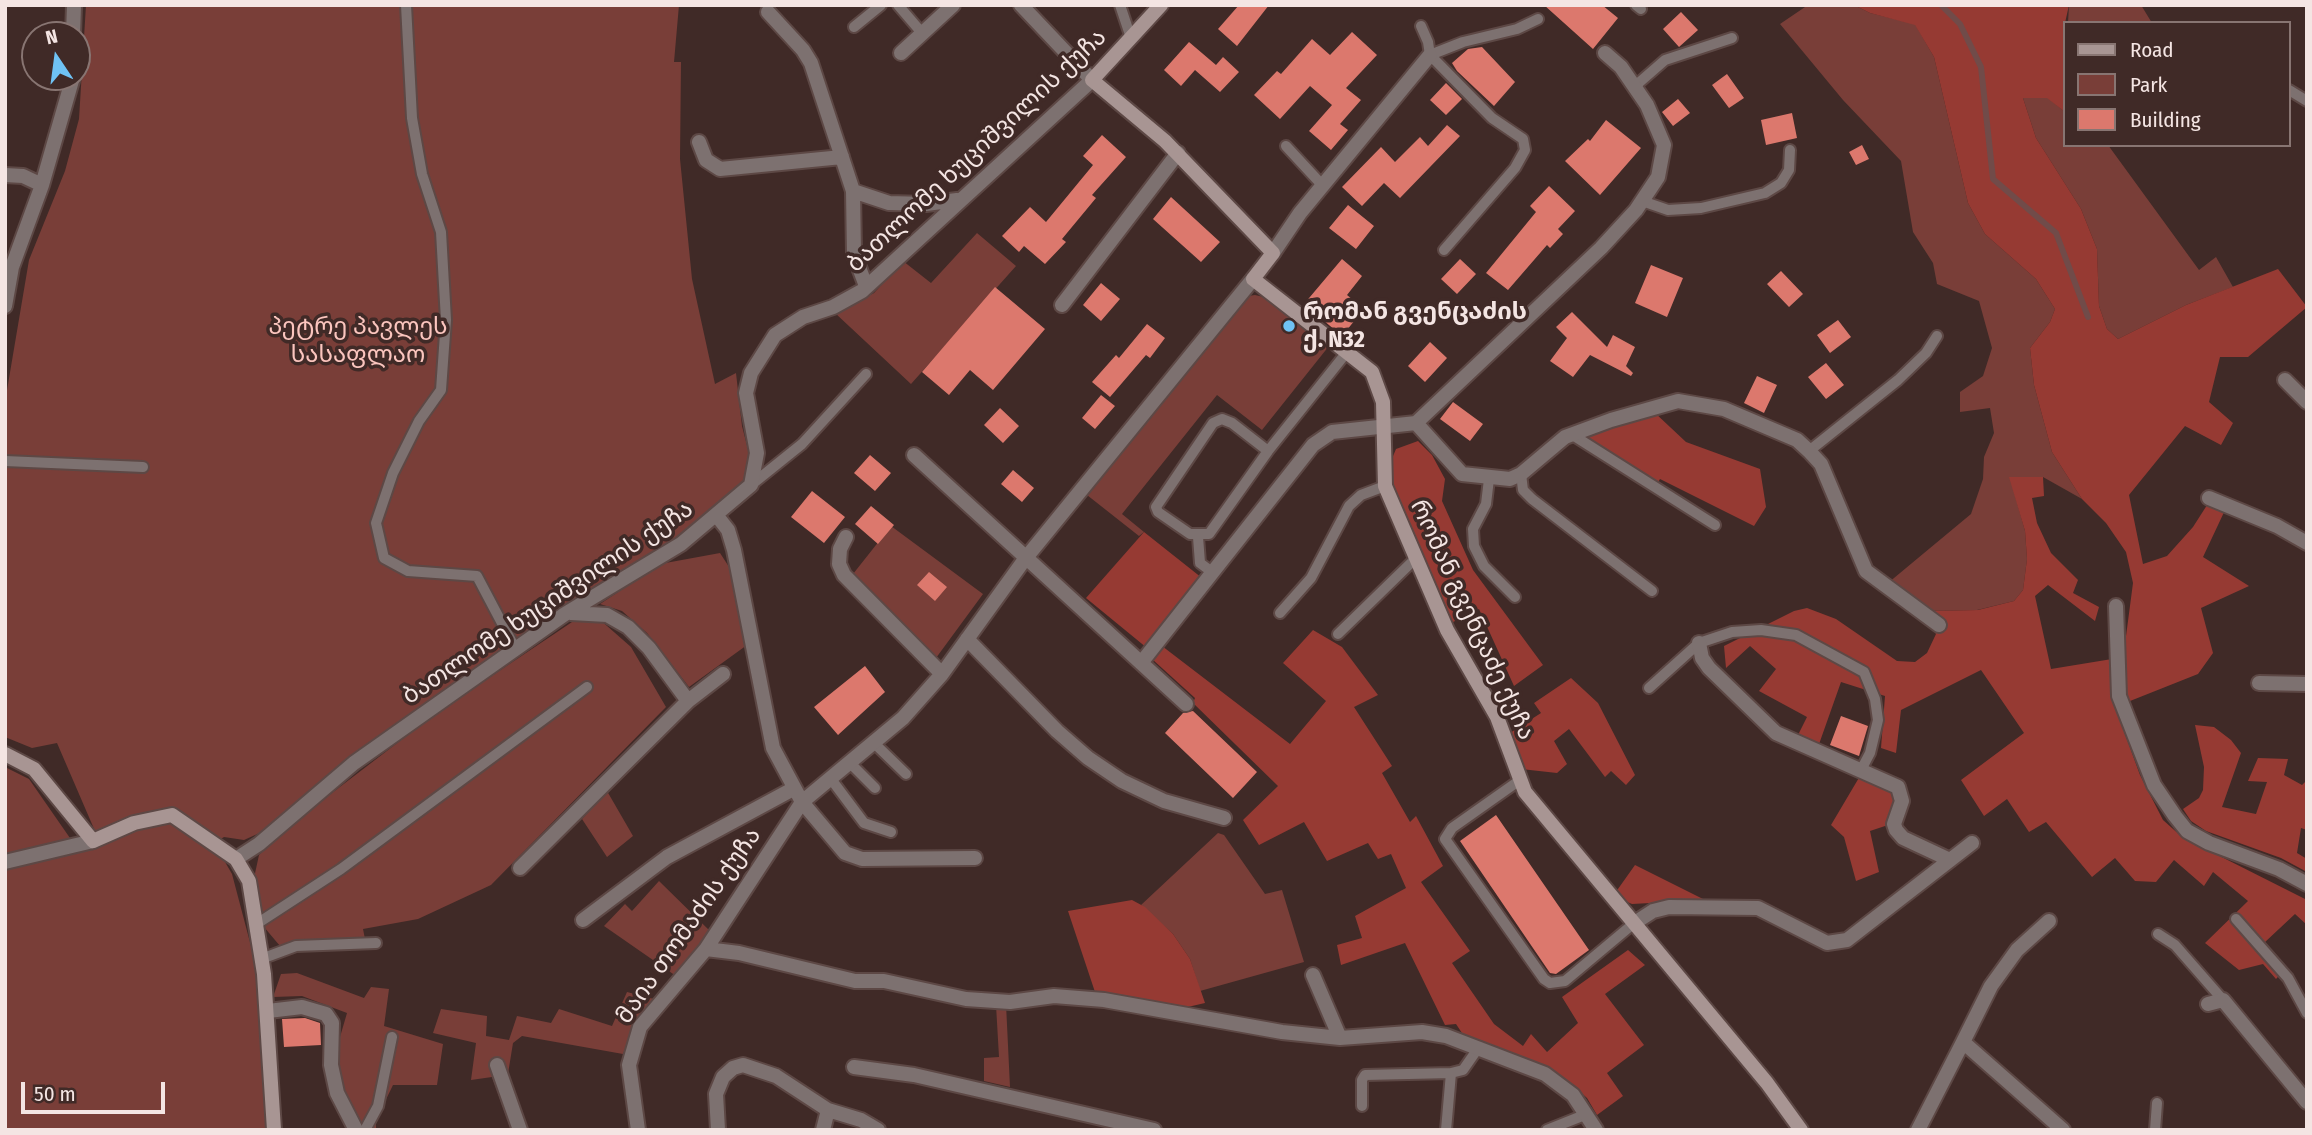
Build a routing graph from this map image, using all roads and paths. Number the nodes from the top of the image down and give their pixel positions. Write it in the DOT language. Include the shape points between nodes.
graph roads {
  1 [pos="406,5"];
  2 [pos="881,5"];
  3 [pos="898,5"];
  4 [pos="953,5"];
  5 [pos="1021,5"];
  6 [pos="1120,5"];
  7 [pos="1161,5"];
  8 [pos="768,12"];
  9 [pos="1538,19"];
  10 [pos="1421,26"];
  11 [pos="854,27"];
  12 [pos="922,33"];
  13 [pos="1131,38"];
  14 [pos="1732,38"];
  15 [pos="901,53"];
  16 [pos="1605,54"];
  17 [pos="1430,55"];
  18 [pos="1092,80"];
  19 [pos="1634,87"];
  20 [pos="69,91"];
  21 [pos="2291,91"];
  22 [pos="2307,101"];
  23 [pos="699,142"];
  24 [pos="1286,146"];
  25 [pos="1790,150"];
  26 [pos="1178,153"];
  27 [pos="842,157"];
  28 [pos="5,175"];
  29 [pos="42,185"];
  30 [pos="1323,186"];
  31 [pos="853,191"];
  32 [pos="957,200"];
  33 [pos="1642,201"];
  34 [pos="1444,250"];
  35 [pos="1273,253"];
  36 [pos="1253,279"];
  37 [pos="866,286"];
  38 [pos="1062,305"];
  39 [pos="5,306"];
  40 [pos="1937,337"];
  41 [pos="1347,352"];
  42 [pos="866,374"];
  43 [pos="2285,380"];
  44 [pos="2307,401"];
  45 [pos="1416,423"];
  46 [pos="1385,428"];
  47 [pos="1571,434"];
  48 [pos="1268,451"];
  49 [pos="1810,451"];
  50 [pos="914,455"];
  51 [pos="5,461"];
  52 [pos="143,467"];
  53 [pos="1521,474"];
  54 [pos="1489,479"];
  55 [pos="751,485"];
  56 [pos="1385,486"];
  57 [pos="2209,498"];
  58 [pos="717,516"];
  59 [pos="1715,526"];
  60 [pos="846,537"];
  61 [pos="1198,537"];
  62 [pos="2307,543"];
  63 [pos="1415,558"];
  64 [pos="1025,559"];
  65 [pos="1212,572"];
  66 [pos="1652,591"];
  67 [pos="1515,597"];
  68 [pos="2116,606"];
  69 [pos="1280,613"];
  70 [pos="565,614"];
  71 [pos="1939,625"];
  72 [pos="1338,634"];
  73 [pos="967,639"];
  74 [pos="1699,643"];
  75 [pos="516,648"];
  76 [pos="1141,663"];
  77 [pos="723,674"];
  78 [pos="942,674"];
  79 [pos="2259,683"];
  80 [pos="2307,684"];
  81 [pos="587,687"];
  82 [pos="1649,688"];
  83 [pos="688,701"];
  84 [pos="1186,704"];
  85 [pos="874,743"];
  86 [pos="5,754"];
  87 [pos="851,764"];
  88 [pos="1861,770"];
  89 [pos="906,774"];
  90 [pos="831,779"];
  91 [pos="1520,780"];
  92 [pos="875,788"];
  93 [pos="793,789"];
  94 [pos="802,802"];
  95 [pos="1224,818"];
  96 [pos="891,832"];
  97 [pos="93,841"];
  98 [pos="1972,843"];
  99 [pos="975,858"];
  100 [pos="236,859"];
  101 [pos="1950,860"];
  102 [pos="5,862"];
  103 [pos="520,868"];
  104 [pos="2307,884"];
  105 [pos="2236,919"];
  106 [pos="583,920"];
  107 [pos="2049,921"];
  108 [pos="1633,924"];
  109 [pos="254,925"];
  110 [pos="2158,934"];
  111 [pos="376,943"];
  112 [pos="706,949"];
  113 [pos="261,958"];
  114 [pos="1313,975"];
  115 [pos="2216,1002"];
  116 [pos="268,1011"];
  117 [pos="2307,1013"];
  118 [pos="392,1037"];
  119 [pos="1340,1038"];
  120 [pos="1964,1042"];
  121 [pos="1479,1047"];
  122 [pos="497,1065"];
  123 [pos="854,1067"];
  124 [pos="1451,1073"];
  125 [pos="2307,1102"];
  126 [pos="2157,1103"];
  127 [pos="1362,1106"];
  128 [pos="828,1110"];
  129 [pos="1587,1114"];
  130 [pos="274,1130"];
  131 [pos="356,1130"];
  132 [pos="365,1130"];
  133 [pos="520,1130"];
  134 [pos="638,1130"];
  135 [pos="718,1130"];
  136 [pos="823,1130"];
  137 [pos="878,1130"];
  138 [pos="1154,1130"];
  139 [pos="1446,1130"];
  140 [pos="1547,1130"];
  141 [pos="1596,1130"];
  142 [pos="1801,1130"];
  143 [pos="1918,1130"];
  144 [pos="2063,1130"];
  145 [pos="2155,1130"];
  1 -- 75 [label="lane" via="412,118 422,174 441,232 446,320 441,390 419,421 393,473 376,523 384,558 408,571 477,576"];
  2 -- 11 [label="lane"];
  3 -- 12 [label="lane"];
  4 -- 12 [label="street"];
  5 -- 18 [label="street"];
  6 -- 13 [label="lane"];
  7 -- 13 [label="street, ბათლომე ხუციშვილის ქუჩა"];
  8 -- 27 [label="street" via="811,63"];
  9 -- 17 [label="lane"];
  10 -- 17 [label="lane"];
  12 -- 15 [label="street"];
  13 -- 18 [label="street, ბათლომე ხუციშვილის ქუჩა"];
  14 -- 19 [label="lane" via="1665,60"];
  16 -- 19 [label="street"];
  17 -- 30 [label="street"];
  17 -- 34 [label="lane" via="1492,118 1523,139 1525,150 1516,168"];
  18 -- 26 [label="street"];
  18 -- 32 [label="street, ბათლომე ხუციშვილის ქუჩა"];
  19 -- 33 [label="street" via="1664,145 1658,177"];
  20 -- 29 [label="street"];
  21 -- 22 [label="lane"];
  23 -- 27 [label="street" via="706,160 720,169"];
  24 -- 30 [label="lane"];
  25 -- 33 [label="lane" via="1789,170 1781,183 1765,193 1690,209 1668,210"];
  26 -- 35 [label="street"];
  26 -- 38 [label="street"];
  27 -- 31 [label="street"];
  28 -- 29 [label="street" via="23,176"];
  29 -- 39 [label="street" via="12,267"];
  30 -- 35 [label="street"];
  31 -- 32 [label="street" via="889,203"];
  31 -- 37 [label="street" via="854,254"];
  32 -- 37 [label="street, ბათლომე ხუციშვილის ქუჩა"];
  33 -- 45 [label="street" via="1601,248"];
  35 -- 36 [label="street"];
  36 -- 41 [label="street, რომან გვენცაძე ქუჩა"];
  36 -- 64 [label="street"];
  37 -- 55 [label="street, ბათლომე ხუციშვილის ქუჩა" via="775,335 760,353 746,393 757,453"];
  40 -- 49 [label="lane" via="1898,380"];
  41 -- 46 [label="street, რომან გვენცაძე ქუჩა" via="1372,372 1383,402"];
  41 -- 48 [label="lane"];
  42 -- 55 [label="lane" via="802,444"];
  43 -- 44 [label="street"];
  45 -- 46 [label="street"];
  45 -- 54 [label="street" via="1462,474"];
  46 -- 56 [label="street, რომან გვენცაძე ქუჩა"];
  46 -- 65 [label="street" via="1332,432 1313,445"];
  47 -- 49 [label="street" via="1678,401 1724,409 1797,440"];
  47 -- 53 [label="street"];
  47 -- 59 [label="lane"];
  48 -- 61 [label="lane" via="1209,534"];
  48 -- 61 [label="lane" via="1233,423 1222,419 1213,423 1156,507"];
  49 -- 71 [label="street" via="1821,464 1866,571"];
  50 -- 64 [label="street"];
  51 -- 52 [label="lane"];
  53 -- 54 [label="street"];
  53 -- 66 [label="lane" via="1523,490 1532,499"];
  54 -- 67 [label="lane" via="1486,504 1473,529 1474,546 1484,566"];
  55 -- 58 [label="street, ბათლომე ხუციშვილის ქუჩა"];
  56 -- 63 [label="street, რომან გვენცაძე ქუჩა"];
  56 -- 69 [label="lane" via="1361,495 1349,506 1311,578"];
  57 -- 62 [label="street"];
  58 -- 70 [label="street, ბათლომე ხუციშვილის ქუჩა" via="681,544"];
  58 -- 93 [label="street" via="728,530 734,550 773,748"];
  60 -- 78 [label="street" via="839,549 844,575"];
  61 -- 65 [label="lane" via="1200,563"];
  63 -- 72 [label="lane"];
  63 -- 91 [label="street, რომან გვენცაძე ქუჩა" via="1447,630 1497,717"];
  64 -- 73 [label="street"];
  64 -- 76 [label="street"];
  65 -- 76 [label="street"];
  68 -- 104 [label="street" via="2119,696 2154,785 2187,831"];
  70 -- 75 [label="street, ბათლომე ხუციშვილის ქუჩა"];
  70 -- 83 [label="street" via="607,615 628,627"];
  73 -- 78 [label="street"];
  73 -- 95 [label="street" via="1056,732 1088,758 1164,802"];
  74 -- 82 [label="lane"];
  74 -- 88 [label="street" via="1709,668 1767,726"];
  74 -- 88 [label="lane" via="1732,632 1762,629 1796,635 1864,672 1878,720"];
  75 -- 100 [label="street, ბათლომე ხუციშვილის ქუჩა" via="354,763"];
  76 -- 84 [label="street"];
  77 -- 83 [label="street"];
  78 -- 85 [label="street"];
  79 -- 80 [label="street"];
  81 -- 109 [label="lane" via="341,869"];
  83 -- 103 [label="street"];
  85 -- 87 [label="street"];
  85 -- 89 [label="lane"];
  86 -- 97 [label="street" via="34,769"];
  87 -- 90 [label="street"];
  87 -- 92 [label="lane"];
  88 -- 101 [label="street" via="1902,793 1894,824 1903,838"];
  90 -- 94 [label="street"];
  90 -- 96 [label="lane" via="864,823"];
  91 -- 108 [label="street, რომან გვენცაძე ქუჩა"];
  91 -- 108 [label="lane" via="1452,828 1445,839 1544,979 1550,984 1565,981"];
  93 -- 94 [label="street"];
  93 -- 106 [label="street" via="667,857"];
  94 -- 99 [label="street" via="845,853 862,859"];
  94 -- 112 [label="street, მაია თომაძის ქუჩა"];
  97 -- 100 [label="street" via="134,823 172,815"];
  97 -- 102 [label="street"];
  98 -- 101 [label="street"];
  100 -- 109 [label="street" via="249,881"];
  101 -- 108 [label="street" via="1847,940 1832,944 1758,908 1669,907"];
  105 -- 117 [label="lane" via="2288,978"];
  107 -- 120 [label="street" via="2017,950 1991,986"];
  108 -- 142 [label="street, რომან გვენცაძე ქუჩა"];
  109 -- 113 [label="street"];
  110 -- 115 [label="lane" via="2175,946"];
  111 -- 113 [label="lane" via="296,946"];
  112 -- 119 [label="street" via="966,999 1086,998"];
  112 -- 134 [label="street, მაია თომაძის ქუჩა" via="640,1027 632,1048 631,1090"];
  113 -- 116 [label="street"];
  114 -- 119 [label="street"];
  115 -- 125 [label="street"];
  116 -- 130 [label="street"];
  116 -- 131 [label="street" via="302,1007 326,1014 332,1023 331,1065 337,1093"];
  118 -- 132 [label="lane" via="382,1093"];
  119 -- 121 [label="street" via="1422,1032"];
  120 -- 143 [label="street"];
  120 -- 144 [label="street"];
  121 -- 124 [label="lane" via="1463,1070"];
  121 -- 129 [label="street" via="1545,1074 1573,1095"];
  122 -- 133 [label="street"];
  123 -- 138 [label="street" via="914,1075"];
  124 -- 127 [label="lane" via="1365,1075"];
  124 -- 139 [label="lane"];
  126 -- 145 [label="lane"];
  128 -- 135 [label="street" via="776,1076 743,1065 723,1077 716,1094"];
  128 -- 136 [label="street"];
  128 -- 137 [label="street"];
  129 -- 140 [label="lane"];
  129 -- 141 [label="street"];
}
